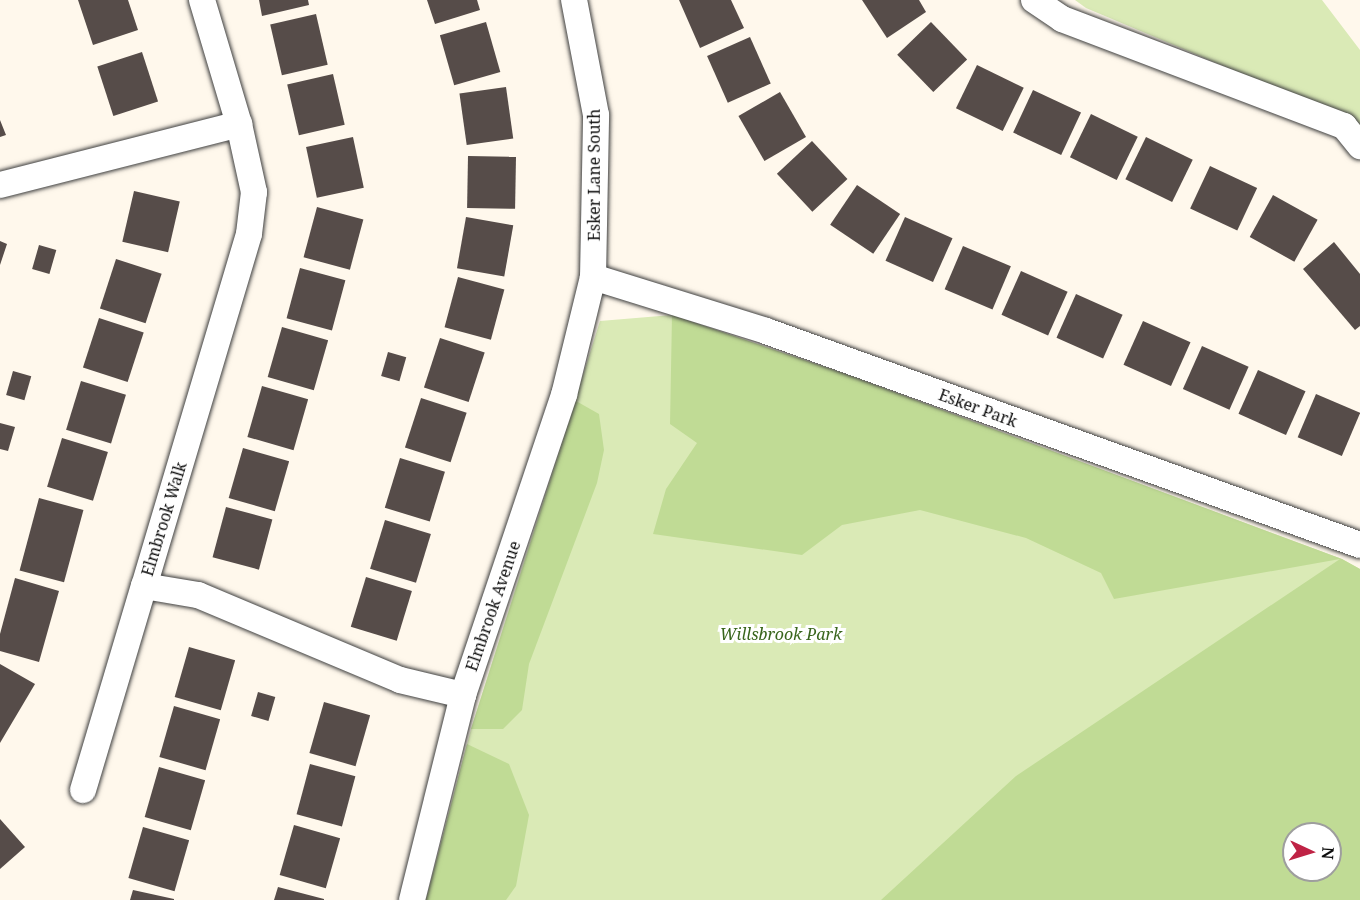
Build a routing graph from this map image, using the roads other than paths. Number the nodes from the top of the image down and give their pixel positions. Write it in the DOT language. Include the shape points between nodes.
graph roads {
  1 [pos="202,0"];
  2 [pos="574,0"];
  3 [pos="1034,0"];
  4 [pos="239,124"];
  5 [pos="1360,146"];
  6 [pos="0,185"];
  7 [pos="593,277"];
  8 [pos="583,316"];
  9 [pos="1360,545"];
  10 [pos="144,586"];
  11 [pos="464,695"];
  12 [pos="84,790"];
  13 [pos="412,900"];
  1 -- 4 [label="street, Elmbrook Walk"];
  2 -- 7 [label="street, Esker Lane South" via="596,115"];
  3 -- 5 [label="street" via="1062,20 1344,126"];
  4 -- 6 [label="street"];
  4 -- 10 [label="street, Elmbrook Walk" via="254,192 249,234"];
  7 -- 8 [label="street, Esker Lane South"];
  7 -- 9 [label="street, Esker Park" via="766,332"];
  8 -- 11 [label="street, Elmbrook Avenue" via="564,395"];
  10 -- 11 [label="street, Elmbrook Walk" via="198,595 400,680"];
  10 -- 12 [label="street"];
  11 -- 13 [label="street, Elmbrook Avenue"];
}
